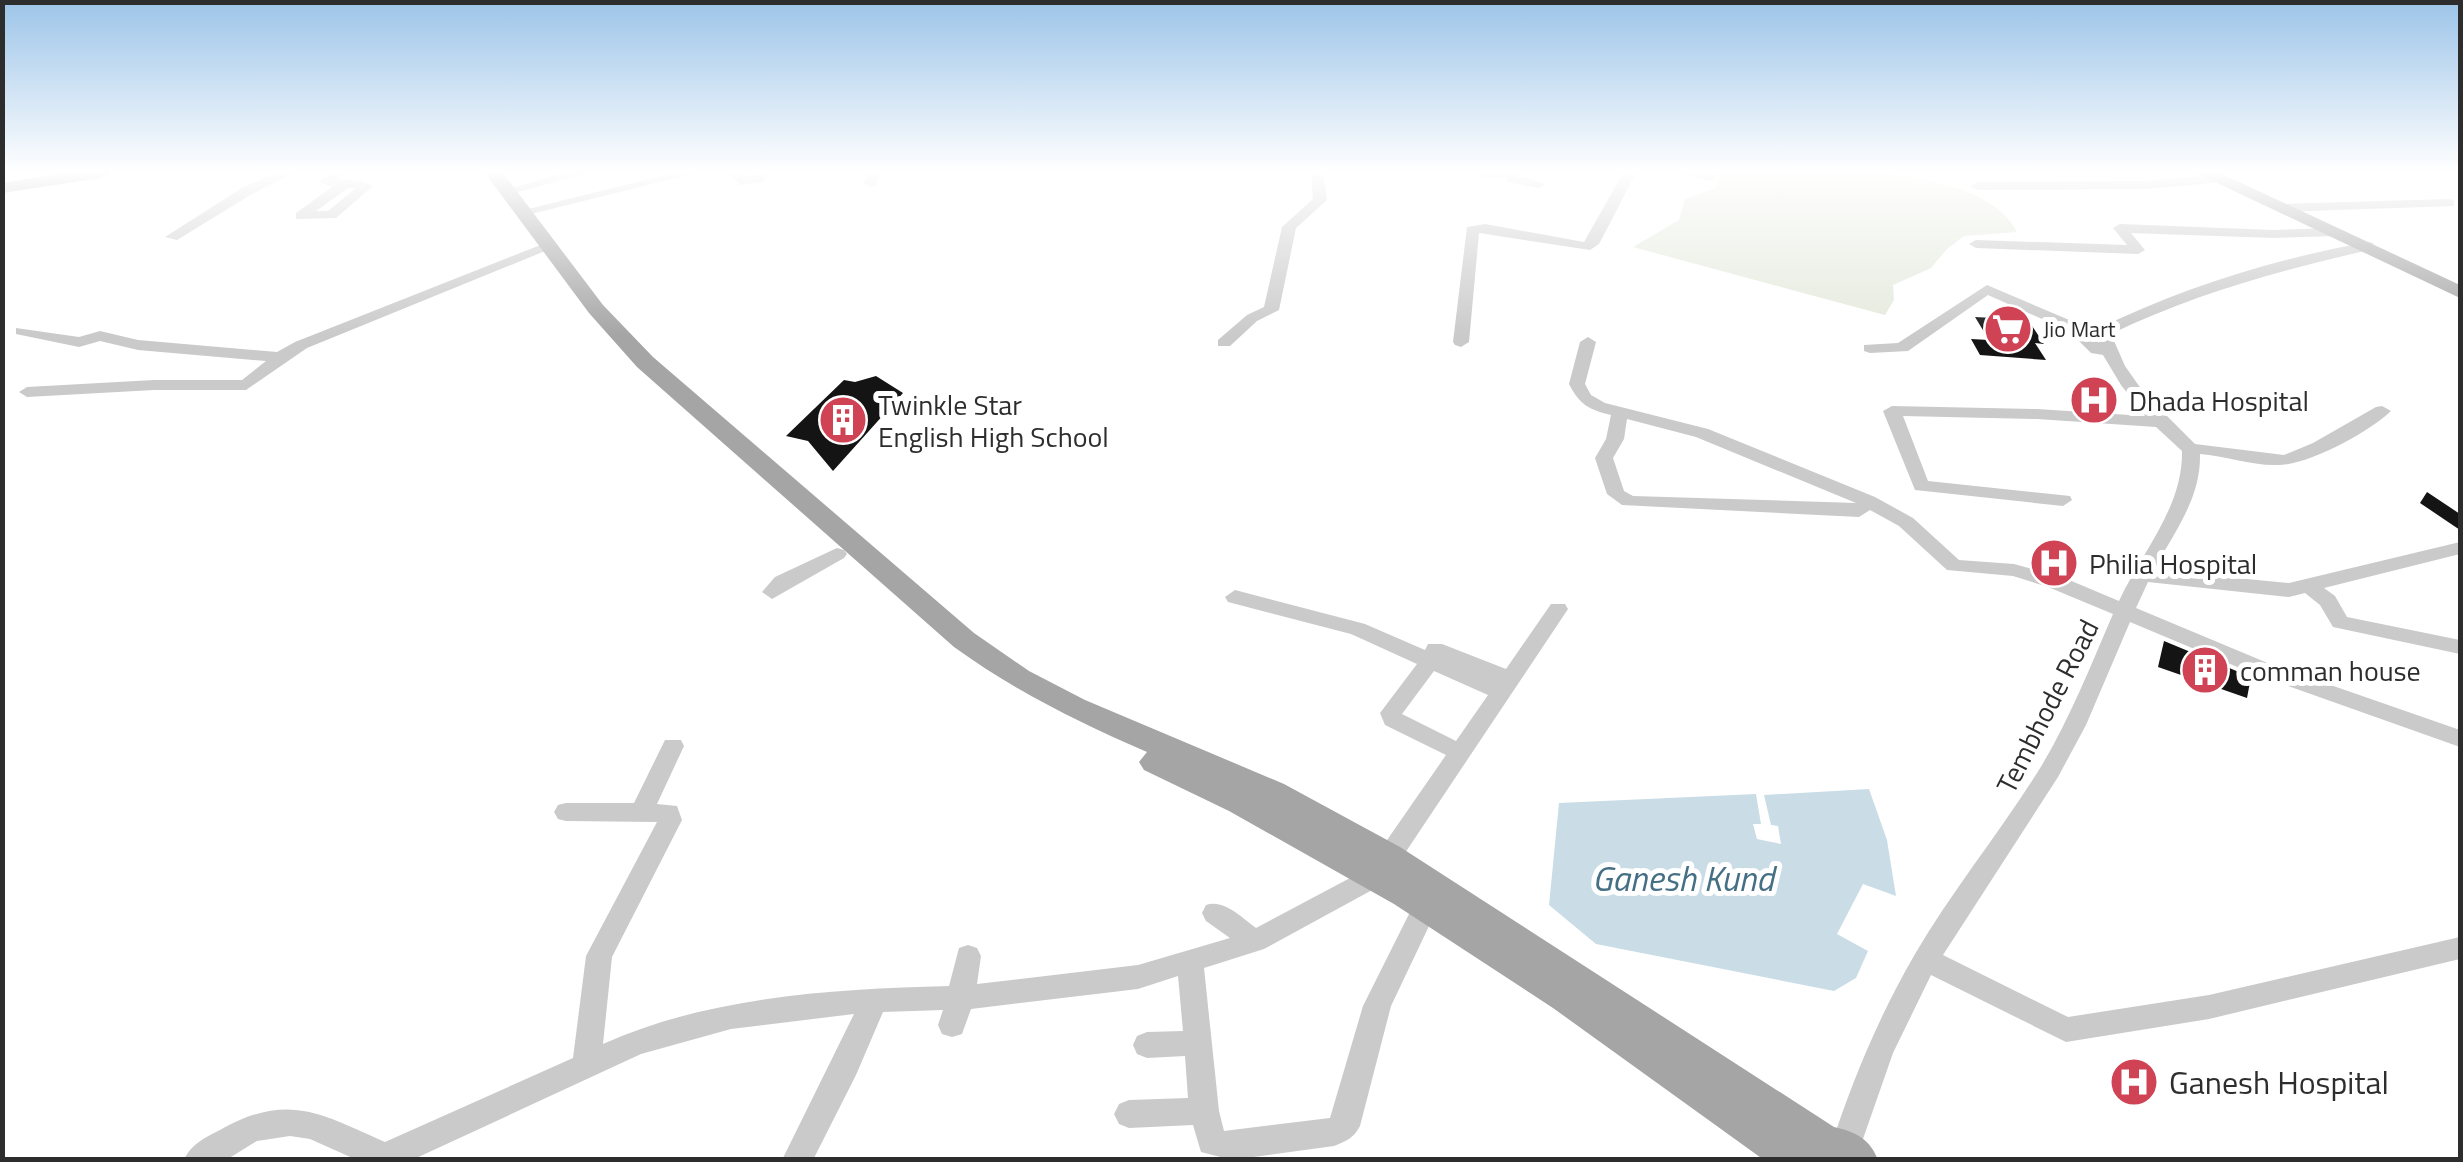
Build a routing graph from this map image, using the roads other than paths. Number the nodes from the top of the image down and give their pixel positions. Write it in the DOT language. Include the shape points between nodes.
graph roads {
  1 [pos="189,227"];
  2 [pos="524,227"];
  3 [pos="529,227"];
  4 [pos="1289,227"];
  5 [pos="1601,227"];
  6 [pos="2325,227"];
  7 [pos="2336,232"];
  8 [pos="172,238"];
  9 [pos="1976,244"];
  10 [pos="2368,246"];
  11 [pos="542,249"];
  12 [pos="2460,292"];
  13 [pos="22,332"];
  14 [pos="1460,342"];
  15 [pos="1588,342"];
  16 [pos="1224,343"];
  17 [pos="1870,348"];
  18 [pos="2108,351"];
  19 [pos="280,357"];
  20 [pos="27,392"];
  21 [pos="2382,411"];
  22 [pos="1620,412"];
  23 [pos="2158,422"];
  24 [pos="2191,449"];
  25 [pos="2064,500"];
  26 [pos="1868,501"];
  27 [pos="818,526"];
  28 [pos="2460,548"];
  29 [pos="837,554"];
  30 [pos="2141,575"];
  31 [pos="2309,586"];
  32 [pos="772,592"];
  33 [pos="1235,597"];
  34 [pos="1558,609"];
  35 [pos="2124,614"];
  36 [pos="2460,647"];
  37 [pos="1433,655"];
  38 [pos="1505,686"];
  39 [pos="2460,738"];
  40 [pos="674,746"];
  41 [pos="1459,752"];
  42 [pos="566,812"];
  43 [pos="641,813"];
  44 [pos="1382,866"];
  45 [pos="1426,906"];
  46 [pos="1215,913"];
  47 [pos="1255,942"];
  48 [pos="2460,948"];
  49 [pos="968,956"];
  50 [pos="1926,959"];
  51 [pos="1190,961"];
  52 [pos="874,1000"];
  53 [pos="956,1012"];
  54 [pos="1197,1043"];
  55 [pos="1147,1044"];
  56 [pos="587,1064"];
  57 [pos="1204,1111"];
  58 [pos="1129,1114"];
  59 [pos="1265,1150"];
  60 [pos="1829,1155"];
  61 [pos="384,1158"];
  62 [pos="199,1160"];
  63 [pos="796,1160"];
  1 -- 8 [label="street"];
  2 -- 11 [label="main road"];
  3 -- 11 [label="main road"];
  4 -- 16 [label="street" via="1271,310"];
  5 -- 14 [label="street" via="1586,247 1472,230"];
  6 -- 7 [label="main road"];
  7 -- 9 [label="street" via="2120,228 2138,250"];
  7 -- 10 [label="main road"];
  10 -- 12 [label="main road"];
  10 -- 18 [label="street" via="2276,266 2129,318 2103,332"];
  11 -- 19 [label="street"];
  11 -- 27 [label="main road" via="597,328 676,415"];
  13 -- 19 [label="street"];
  15 -- 22 [label="street" via="1576,384 1584,398"];
  17 -- 18 [label="street" via="1902,348 1986,289 2075,328 2097,350"];
  18 -- 23 [label="street"];
  19 -- 20 [label="street" via="246,385 233,387"];
  21 -- 24 [label="street" via="2290,460"];
  22 -- 26 [label="street" via="1702,433"];
  22 -- 26 [label="street" via="1604,458 1616,494 1629,501 1858,511"];
  23 -- 24 [label="street"];
  23 -- 25 [label="street" via="1892,411 1921,486"];
  24 -- 30 [label="street, Tembhode Road" via="2182,509"];
  26 -- 35 [label="street" via="1906,522 1954,566 2014,570"];
  27 -- 29 [label="main road"];
  27 -- 44 [label="main road" via="1018,678 1272,792"];
  28 -- 31 [label="street"];
  29 -- 32 [label="street"];
  29 -- 44 [label="main road" via="980,672 1048,714 1354,861"];
  30 -- 31 [label="street" via="2250,588"];
  30 -- 35 [label="street, Tembhode Road"];
  31 -- 36 [label="street" via="2340,622"];
  33 -- 37 [label="street"];
  34 -- 38 [label="street"];
  35 -- 39 [label="street"];
  35 -- 50 [label="street, Tembhode Road" via="2052,768"];
  37 -- 38 [label="street"];
  37 -- 41 [label="street" via="1391,713"];
  38 -- 41 [label="street"];
  40 -- 43 [label="street"];
  41 -- 44 [label="street"];
  42 -- 43 [label="street"];
  43 -- 56 [label="street" via="668,813 670,820 599,956"];
  44 -- 45 [label="main road"];
  44 -- 47 [label="street"];
  44 -- 60 [label="main road"];
  45 -- 59 [label="street" via="1377,1006 1345,1126"];
  45 -- 60 [label="main road"];
  46 -- 47 [label="street"];
  47 -- 51 [label="street"];
  48 -- 50 [label="street" via="2209,1007 2066,1030"];
  49 -- 53 [label="street"];
  50 -- 60 [label="street, Tembhode Road"];
  51 -- 53 [label="street"];
  51 -- 54 [label="street"];
  52 -- 53 [label="street"];
  52 -- 56 [label="street" via="731,1018 636,1043"];
  52 -- 63 [label="street"];
  54 -- 55 [label="street"];
  54 -- 57 [label="street"];
  56 -- 61 [label="street"];
  57 -- 58 [label="street"];
  57 -- 59 [label="street" via="1212,1142"];
  61 -- 62 [label="street" via="304,1123 272,1120 237,1132"];
}
